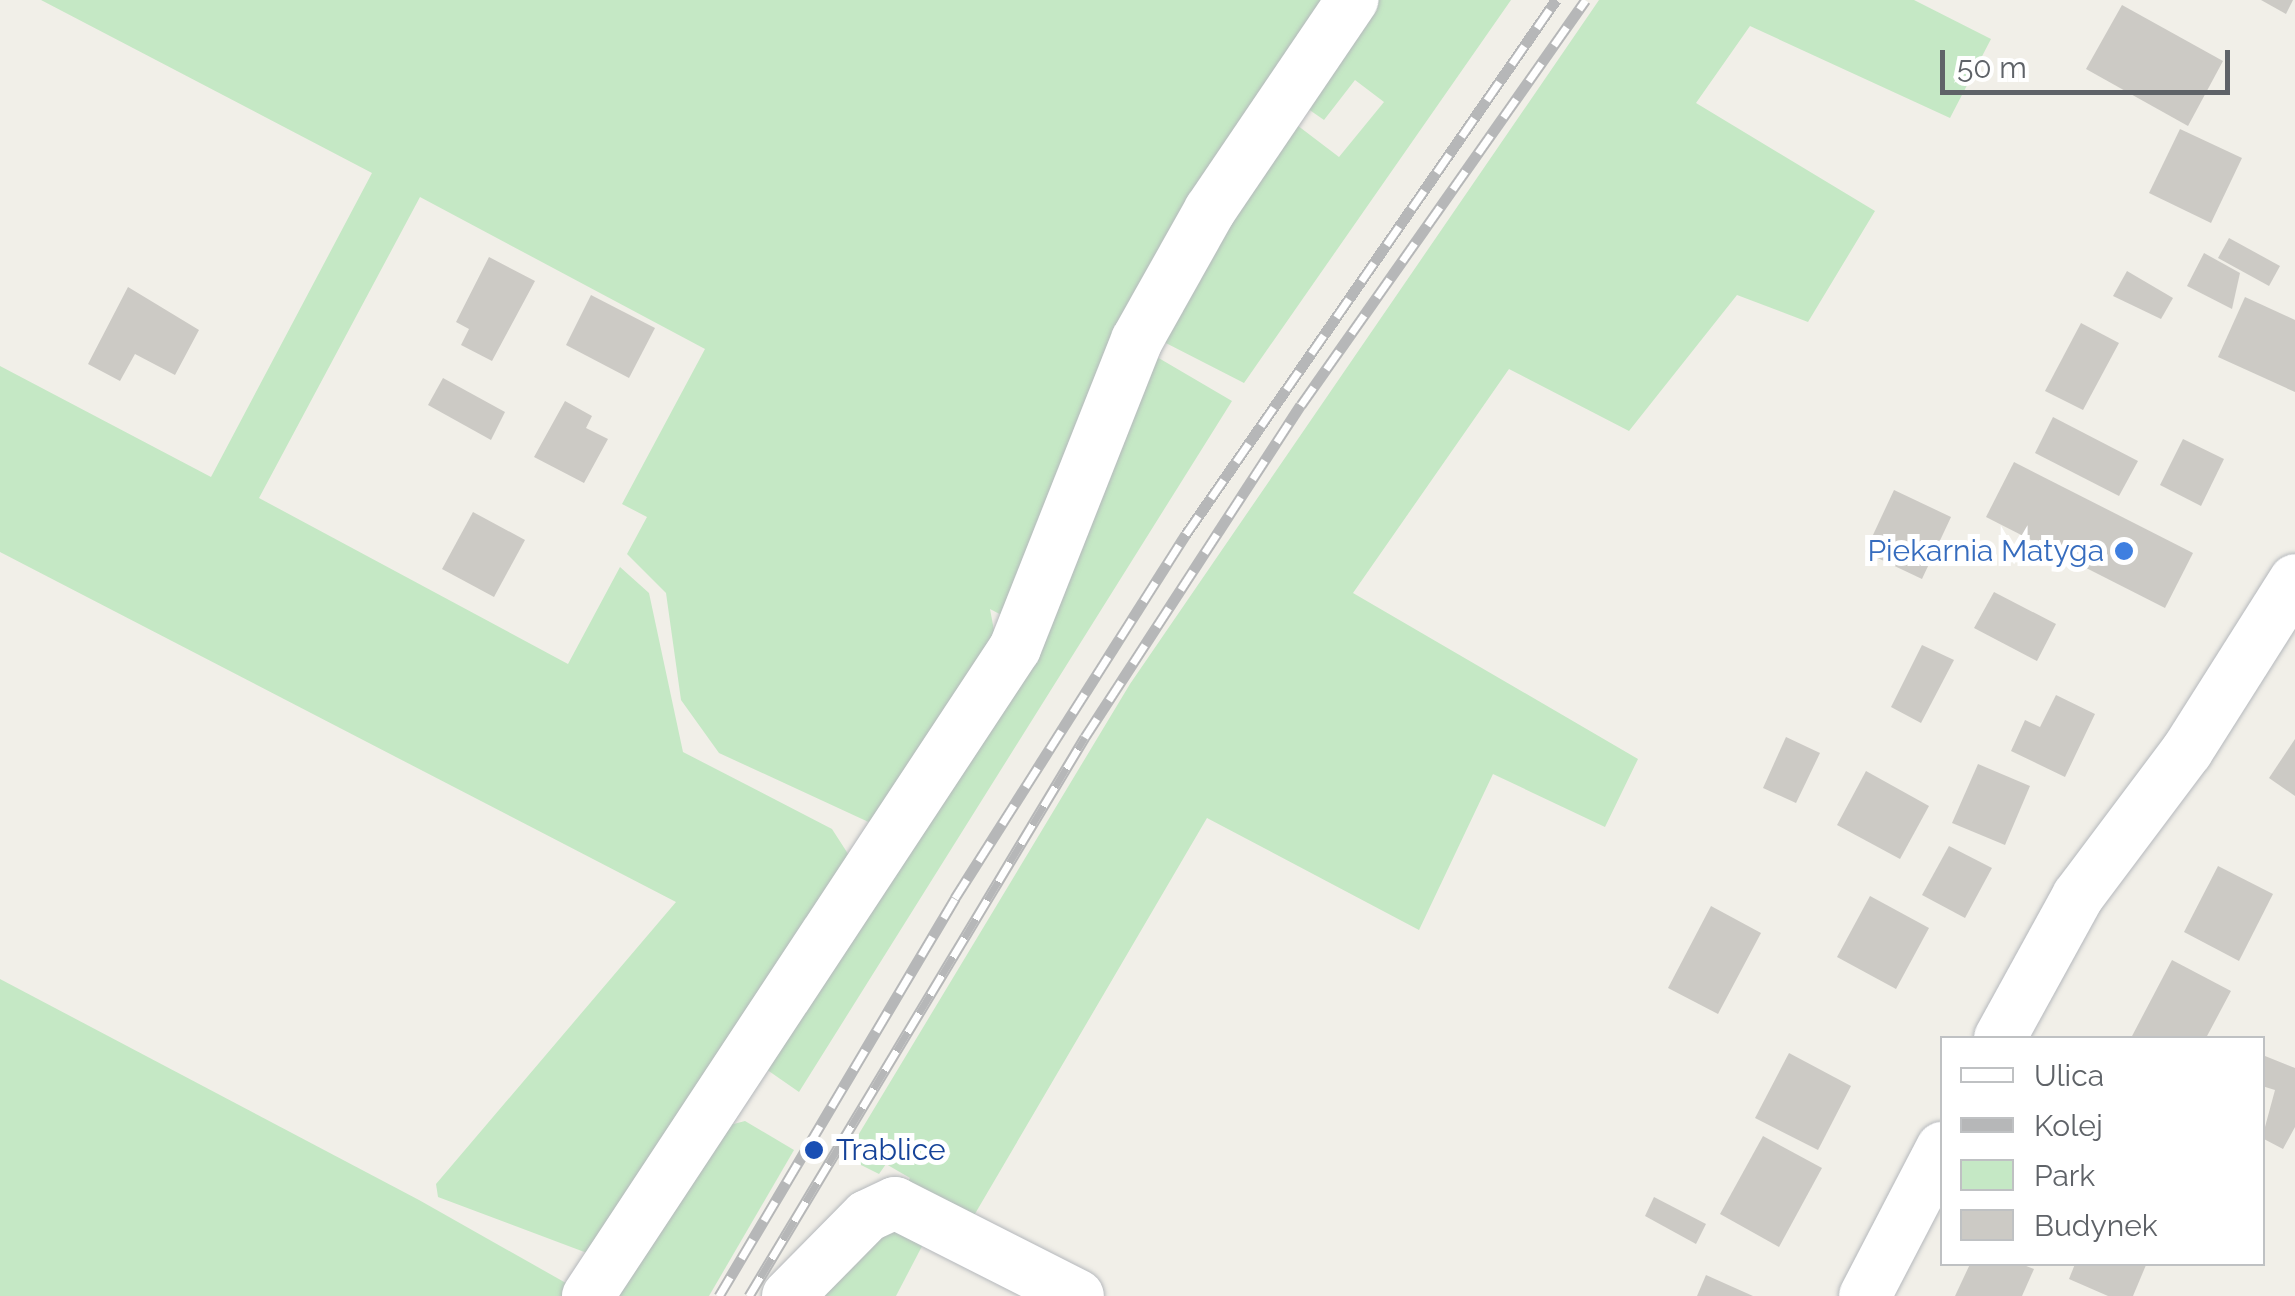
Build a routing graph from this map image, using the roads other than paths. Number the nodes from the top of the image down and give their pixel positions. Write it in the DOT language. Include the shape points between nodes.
graph roads {
  1 [pos="1352,0"];
  2 [pos="2295,580"];
  3 [pos="2001,1036"];
  4 [pos="1940,1152"];
  5 [pos="588,1296"];
  6 [pos="788,1296"];
  7 [pos="1078,1296"];
  8 [pos="1865,1296"];
  1 -- 5 [label="street" via="1210,210 1137,340 1015,648"];
  2 -- 3 [label="street" via="2187,752 2078,896"];
  4 -- 8 [label="street"];
  6 -- 7 [label="street" via="867,1216 896,1203"];
}
